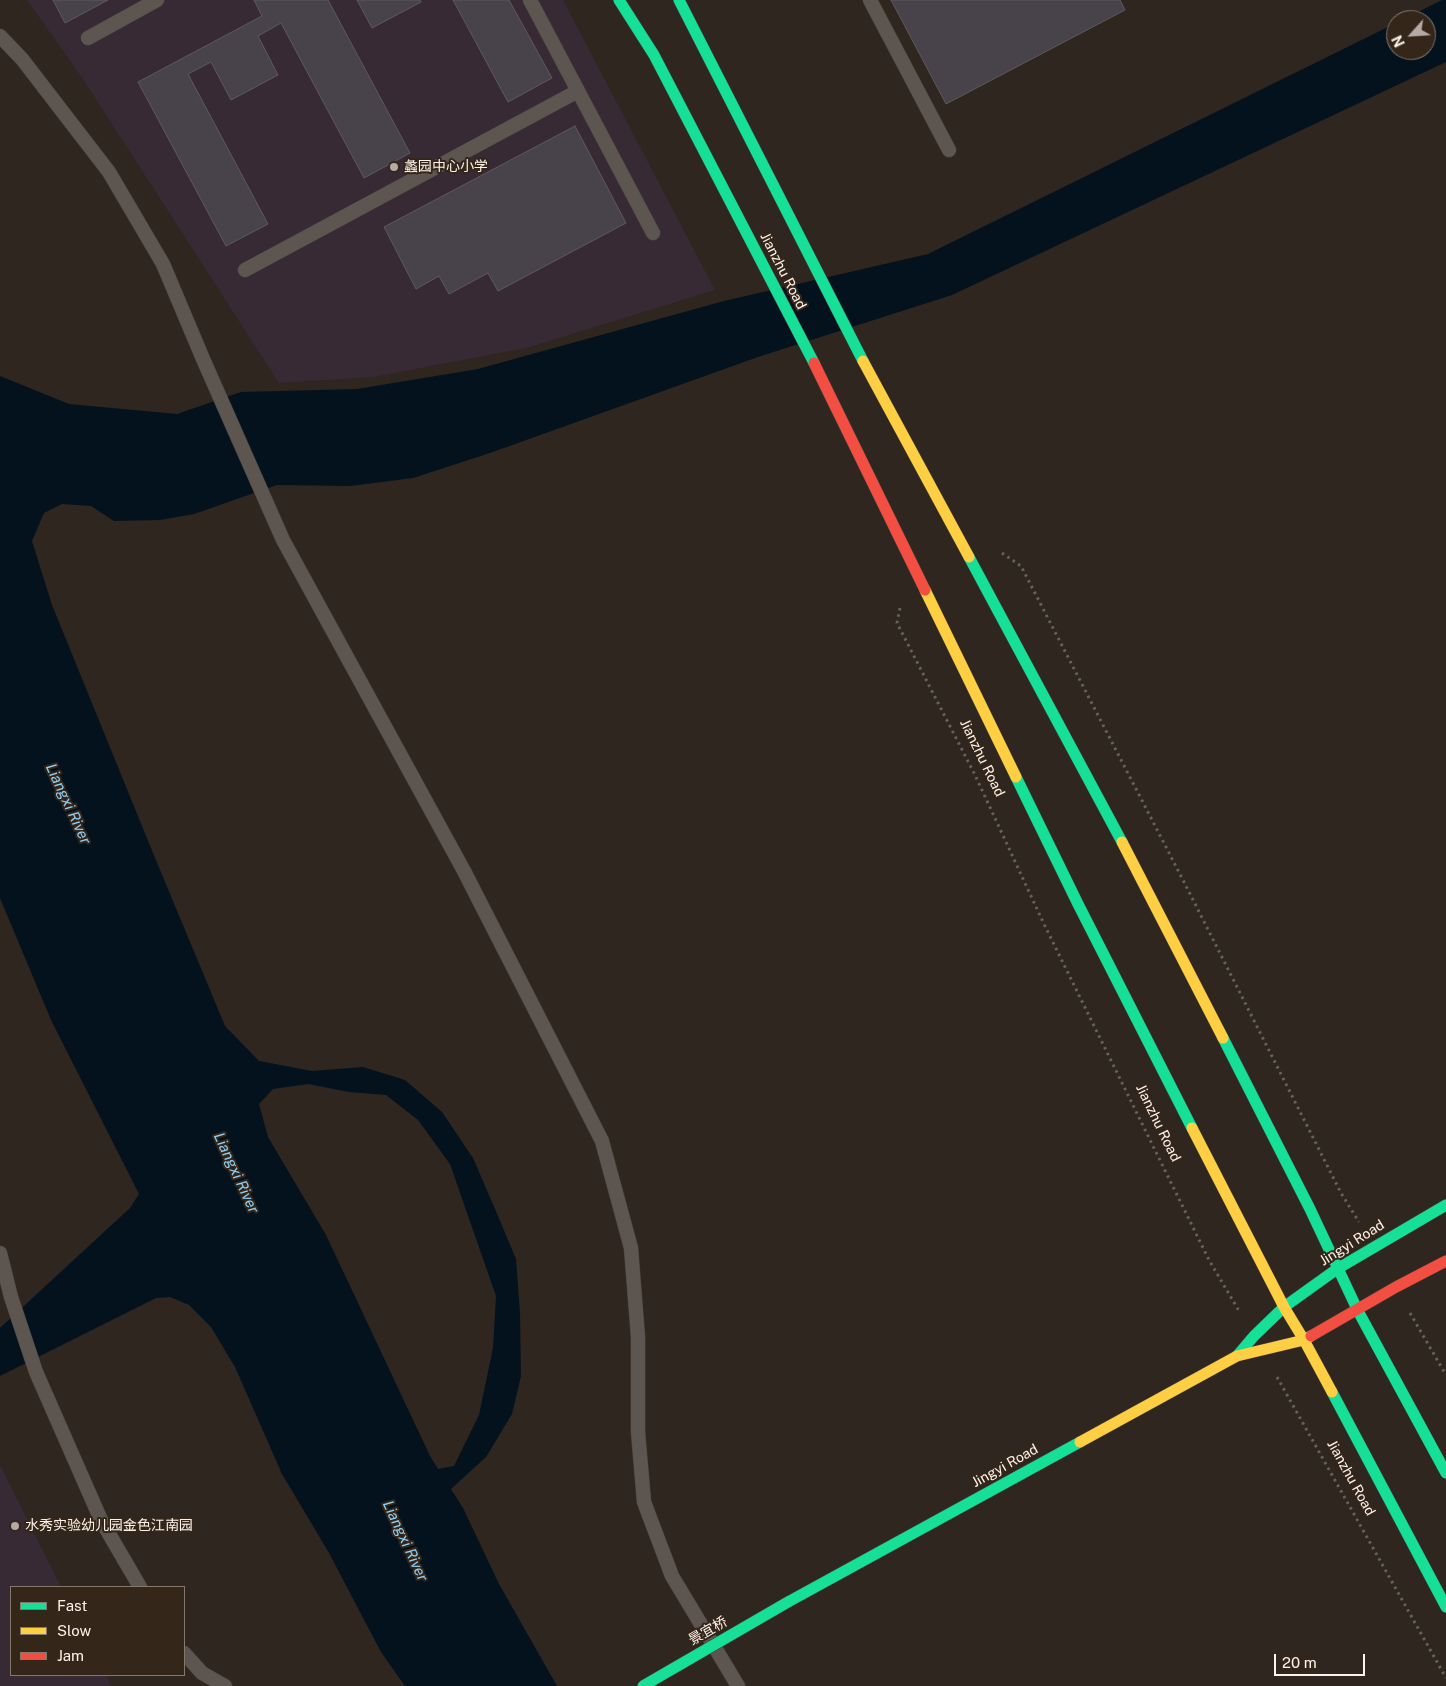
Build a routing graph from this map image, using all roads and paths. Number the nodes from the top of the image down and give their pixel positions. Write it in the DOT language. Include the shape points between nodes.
graph roads {
  1 [pos="157,0"];
  2 [pos="530,0"];
  3 [pos="619,0"];
  4 [pos="679,0"];
  5 [pos="870,0"];
  6 [pos="0,36"];
  7 [pos="88,38"];
  8 [pos="578,91"];
  9 [pos="949,150"];
  10 [pos="652,233"];
  11 [pos="245,270"];
  12 [pos="996,550"];
  13 [pos="901,605"];
  14 [pos="1446,1205"];
  15 [pos="1374,1247"];
  16 [pos="0,1253"];
  17 [pos="1446,1261"];
  18 [pos="1337,1269"];
  19 [pos="1396,1287"];
  20 [pos="1284,1307"];
  21 [pos="1358,1310"];
  22 [pos="1254,1336"];
  23 [pos="1304,1340"];
  24 [pos="1262,1351"];
  25 [pos="1237,1356"];
  26 [pos="1446,1375"];
  27 [pos="1446,1473"];
  28 [pos="139,1586"];
  29 [pos="788,1602"];
  30 [pos="1446,1607"];
  31 [pos="185,1654"];
  32 [pos="1446,1678"];
  33 [pos="225,1686"];
  34 [pos="643,1686"];
  35 [pos="738,1686"];
  1 -- 7 [label="lane"];
  2 -- 8 [label="lane"];
  3 -- 20 [label="main road, Jianzhu Road" via="654,55 816,368 1078,904"];
  4 -- 18 [label="main road" via="860,355 1151,896 1310,1209"];
  5 -- 9 [label="lane"];
  6 -- 35 [label="lane" via="22,59 109,172 163,264 283,540 464,871 602,1141 631,1248 644,1502 672,1576"];
  8 -- 10 [label="lane"];
  8 -- 11 [label="lane"];
  12 -- 15 [label="path" via="1021,566 1341,1193"];
  13 -- 22 [label="path, Jianzhu Road" via="897,623 975,775 1043,922 1209,1260"];
  14 -- 15 [label="main road, Jingyi Road"];
  15 -- 18 [label="main road, Jingyi Road"];
  16 -- 28 [label="lane" via="36,1372 101,1520"];
  17 -- 19 [label="main road, Jingyi Road"];
  18 -- 20 [label="main road, Jingyi Road"];
  18 -- 21 [label="main road"];
  19 -- 21 [label="main road, Jingyi Road"];
  19 -- 26 [label="path"];
  20 -- 22 [label="main road, Jingyi Road"];
  20 -- 23 [label="main road, Jianzhu Road"];
  21 -- 23 [label="main road, Jingyi Road"];
  21 -- 27 [label="main road"];
  22 -- 25 [label="main road, Jingyi Road"];
  23 -- 24 [label="main road, Jingyi Road"];
  23 -- 30 [label="main road, Jianzhu Road"];
  24 -- 25 [label="main road, Jingyi Road"];
  24 -- 32 [label="path, Jianzhu Road"];
  25 -- 29 [label="main road, Jingyi Road"];
  29 -- 34 [label="main road, 景宜桥, bridge"];
  31 -- 33 [label="lane" via="202,1673"];
}
